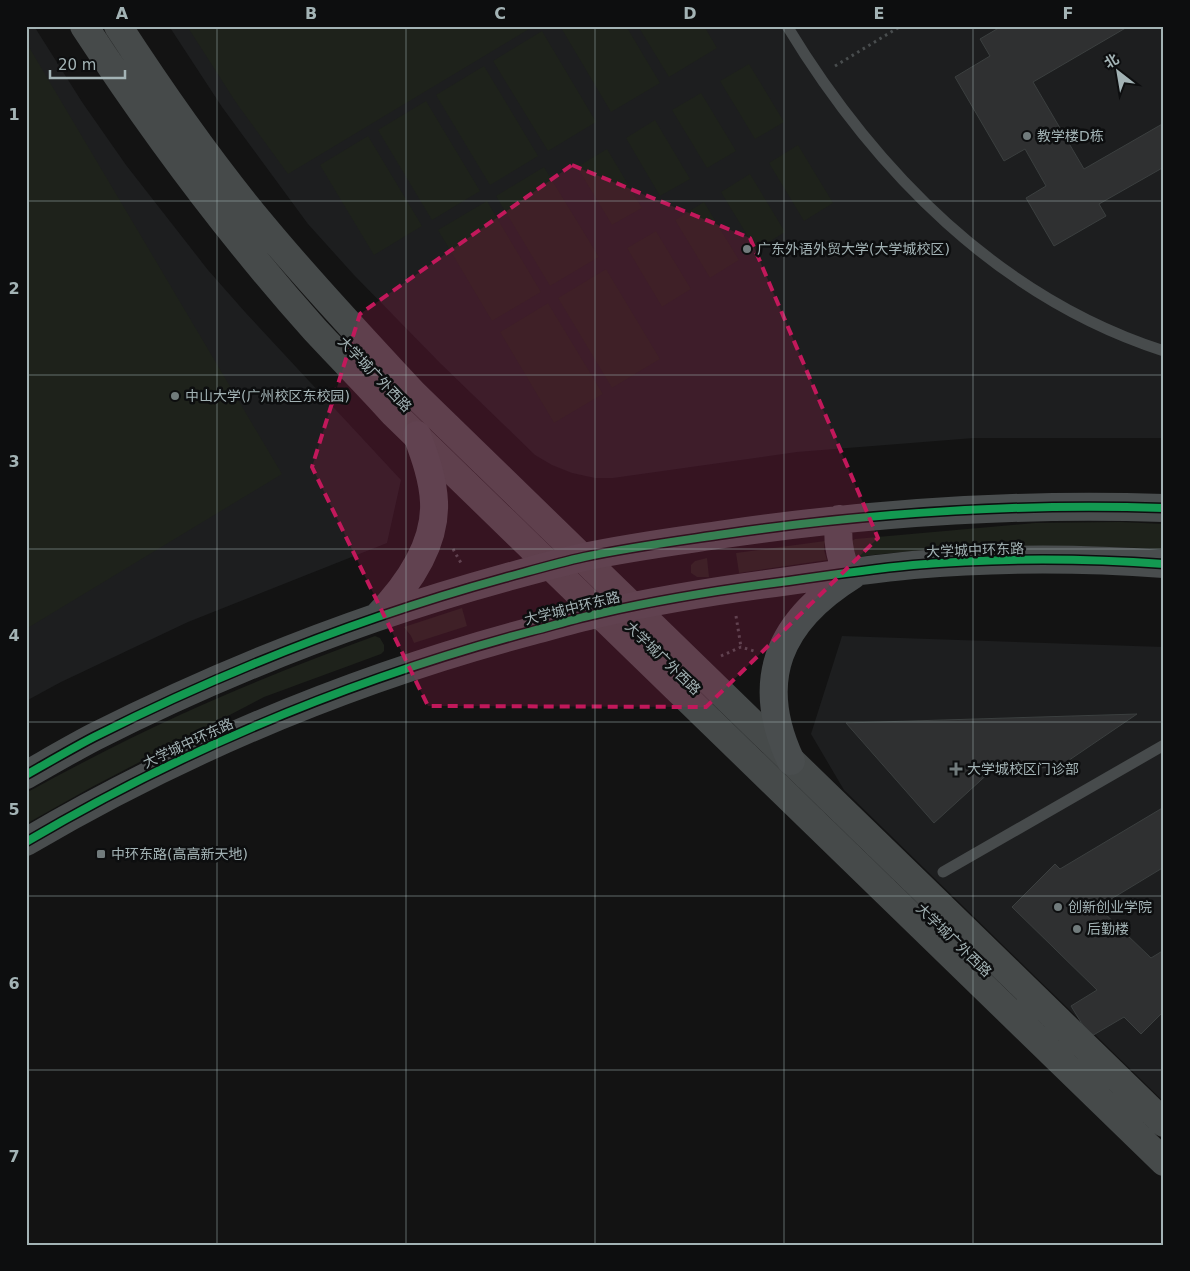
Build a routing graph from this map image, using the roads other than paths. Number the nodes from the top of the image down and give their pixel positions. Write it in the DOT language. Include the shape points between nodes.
graph roads {
  1 [pos="84,26"];
  2 [pos="118,26"];
  3 [pos="787,26"];
  4 [pos="1164,351"];
  5 [pos="417,435"];
  6 [pos="1164,508"];
  7 [pos="839,519"];
  8 [pos="582,558"];
  9 [pos="1164,564"];
  10 [pos="551,566"];
  11 [pos="853,572"];
  12 [pos="632,606"];
  13 [pos="599,613"];
  14 [pos="378,617"];
  15 [pos="1164,745"];
  16 [pos="791,761"];
  17 [pos="26,775"];
  18 [pos="26,842"];
  19 [pos="943,872"];
  20 [pos="1164,1124"];
  21 [pos="1164,1162"];
  1 -- 5 [label="main road, 大学城广外西路" via="161,140 242,244 316,331"];
  2 -- 8 [label="main road, 大学城广外西路" via="183,124 263,226 337,312 413,393"];
  3 -- 4 [label="lane" via="852,122 931,210 981,253 1050,301"];
  5 -- 10 [label="main road, 大学城广外西路"];
  5 -- 14 [label="main road" via="433,488 432,519 413,572"];
  6 -- 7 [label="main road" via="986,509"];
  7 -- 8 [label="main road" via="656,544"];
  7 -- 11 [label="main road" via="837,538 840,555"];
  8 -- 10 [label="main road"];
  8 -- 12 [label="main road, 大学城广外西路"];
  9 -- 11 [label="main road, 大学城中环东路" via="979,561"];
  10 -- 13 [label="main road, 大学城广外西路"];
  10 -- 14 [label="main road"];
  11 -- 12 [label="main road, 大学城中环东路"];
  11 -- 16 [label="main road" via="820,598 795,626 774,672 774,707"];
  12 -- 13 [label="main road, 大学城中环东路"];
  12 -- 16 [label="main road, 大学城广外西路"];
  13 -- 18 [label="main road, 大学城中环东路" via="441,657 358,685 184,758 117,790"];
  13 -- 21 [label="main road, 大学城广外西路"];
  14 -- 17 [label="main road" via="213,681 90,739"];
  15 -- 19 [label="lane"];
  16 -- 20 [label="main road, 大学城广外西路"];
}
